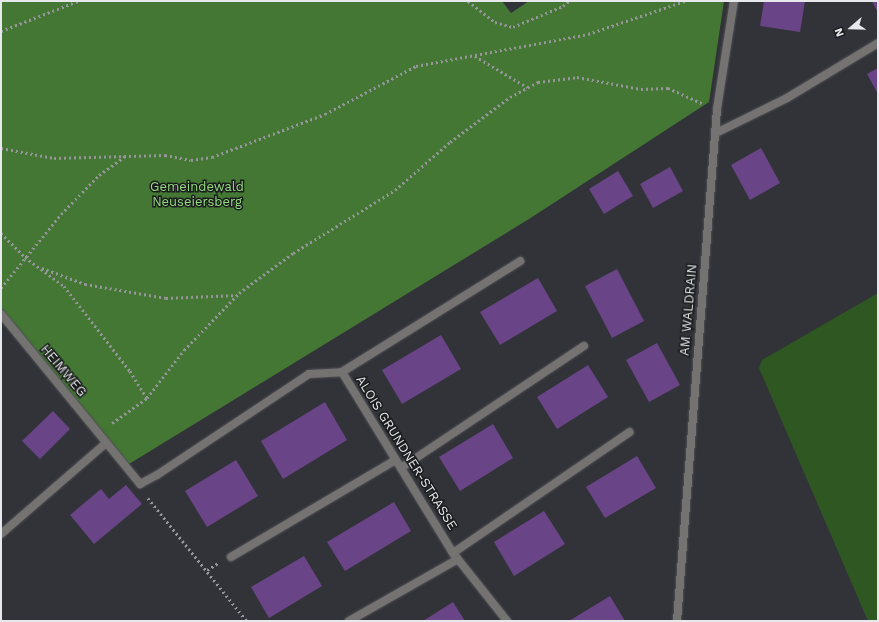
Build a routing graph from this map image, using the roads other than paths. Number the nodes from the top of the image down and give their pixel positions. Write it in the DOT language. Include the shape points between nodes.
graph roads {
  1 [pos="734,1"];
  2 [pos="878,42"];
  3 [pos="716,133"];
  4 [pos="520,261"];
  5 [pos="1,314"];
  6 [pos="584,346"];
  7 [pos="342,372"];
  8 [pos="630,432"];
  9 [pos="106,443"];
  10 [pos="396,460"];
  11 [pos="401,468"];
  12 [pos="140,484"];
  13 [pos="1,534"];
  14 [pos="456,556"];
  15 [pos="231,557"];
  16 [pos="349,621"];
  17 [pos="507,621"];
  18 [pos="677,621"];
  1 -- 3 [label="street, AM WALDRAIN" via="717,109"];
  2 -- 3 [label="street" via="787,98"];
  3 -- 18 [label="street, AM WALDRAIN"];
  4 -- 7 [label="street"];
  5 -- 9 [label="street, HEIMWEG"];
  6 -- 11 [label="street"];
  7 -- 10 [label="street, ALOIS GRUNDNER-STRASSE"];
  7 -- 12 [label="street, ALOIS GRUNDNER-STRASSE" via="310,374"];
  8 -- 14 [label="street"];
  9 -- 12 [label="street, HEIMWEG"];
  9 -- 13 [label="street"];
  10 -- 11 [label="street, ALOIS GRUNDNER-STRASSE"];
  10 -- 15 [label="street"];
  11 -- 14 [label="street, ALOIS GRUNDNER-STRASSE"];
  14 -- 16 [label="street"];
  14 -- 17 [label="street, ALOIS GRUNDNER-STRASSE"];
}
